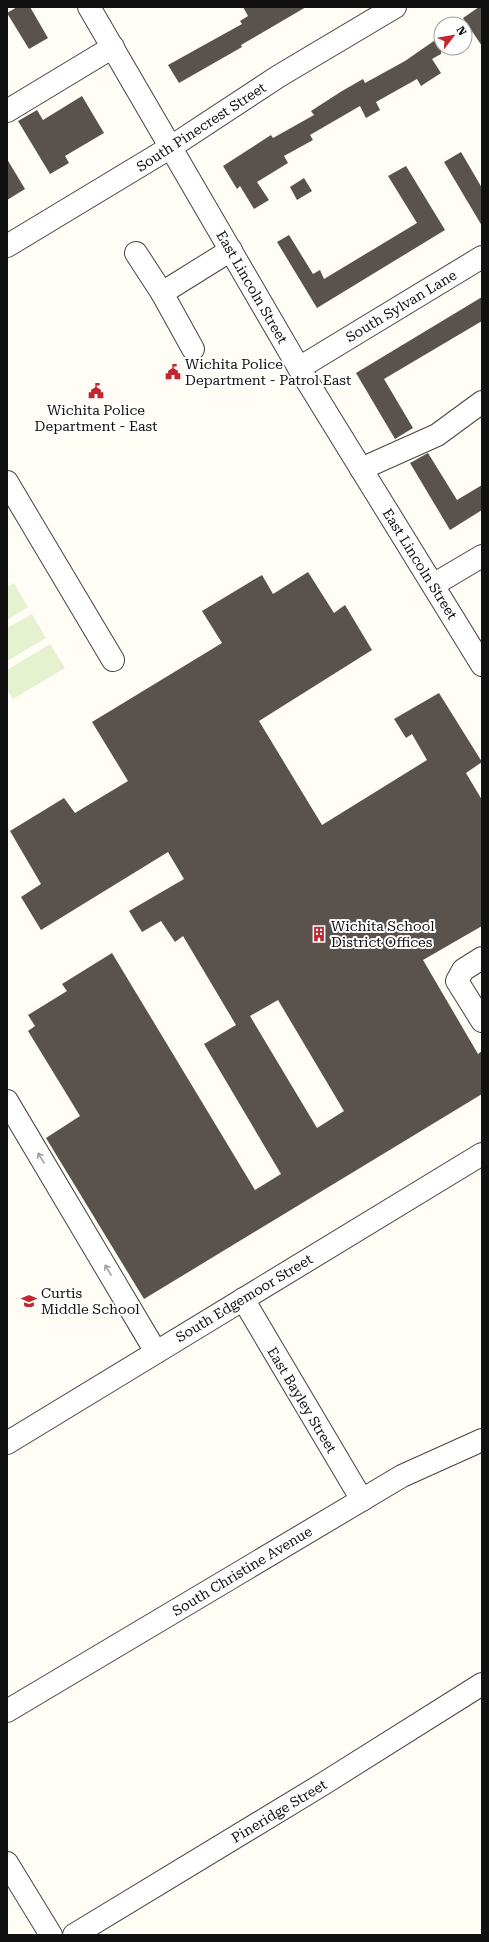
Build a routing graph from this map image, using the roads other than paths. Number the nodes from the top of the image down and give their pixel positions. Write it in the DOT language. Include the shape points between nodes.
graph roads {
  1 [pos="90,7"];
  2 [pos="395,7"];
  3 [pos="113,47"];
  4 [pos="7,111"];
  5 [pos="171,147"];
  6 [pos="7,246"];
  7 [pos="231,250"];
  8 [pos="136,253"];
  9 [pos="482,257"];
  10 [pos="162,293"];
  11 [pos="193,349"];
  12 [pos="299,368"];
  13 [pos="482,402"];
  14 [pos="362,469"];
  15 [pos="7,482"];
  16 [pos="482,556"];
  17 [pos="433,585"];
  18 [pos="113,660"];
  19 [pos="482,665"];
  20 [pos="482,958"];
  21 [pos="482,1022"];
  22 [pos="7,1101"];
  23 [pos="482,1154"];
  24 [pos="243,1299"];
  25 [pos="156,1352"];
  26 [pos="482,1440"];
  27 [pos="7,1443"];
  28 [pos="362,1500"];
  29 [pos="482,1684"];
  30 [pos="7,1711"];
  31 [pos="7,1863"];
  32 [pos="51,1935"];
  33 [pos="74,1935"];
  1 -- 3 [label="street, East Lincoln Street"];
  2 -- 5 [label="street, South Pinecrest Street" via="279,76"];
  3 -- 4 [label="street"];
  3 -- 5 [label="street, East Lincoln Street"];
  5 -- 6 [label="street, South Pinecrest Street"];
  5 -- 7 [label="street, East Lincoln Street"];
  7 -- 10 [label="street"];
  7 -- 12 [label="street, East Lincoln Street"];
  8 -- 10 [label="street"];
  9 -- 12 [label="street, South Sylvan Lane"];
  10 -- 11 [label="street"];
  12 -- 14 [label="street, East Lincoln Street"];
  13 -- 14 [label="street" via="436,434"];
  14 -- 17 [label="street, East Lincoln Street"];
  15 -- 18 [label="street"];
  16 -- 17 [label="street"];
  17 -- 19 [label="street, East Lincoln Street"];
  20 -- 21 [label="street" via="463,970 457,981"];
  25 -- 22 [label="street, one-way"];
  23 -- 24 [label="street, South Edgemoor Street"];
  24 -- 25 [label="street, South Edgemoor Street"];
  24 -- 28 [label="street, East Bayley Street"];
  25 -- 27 [label="street, South Edgemoor Street"];
  26 -- 28 [label="street, South Christine Avenue" via="402,1476"];
  28 -- 30 [label="street, South Christine Avenue"];
  29 -- 33 [label="street, Pineridge Street"];
  31 -- 32 [label="street"];
}
